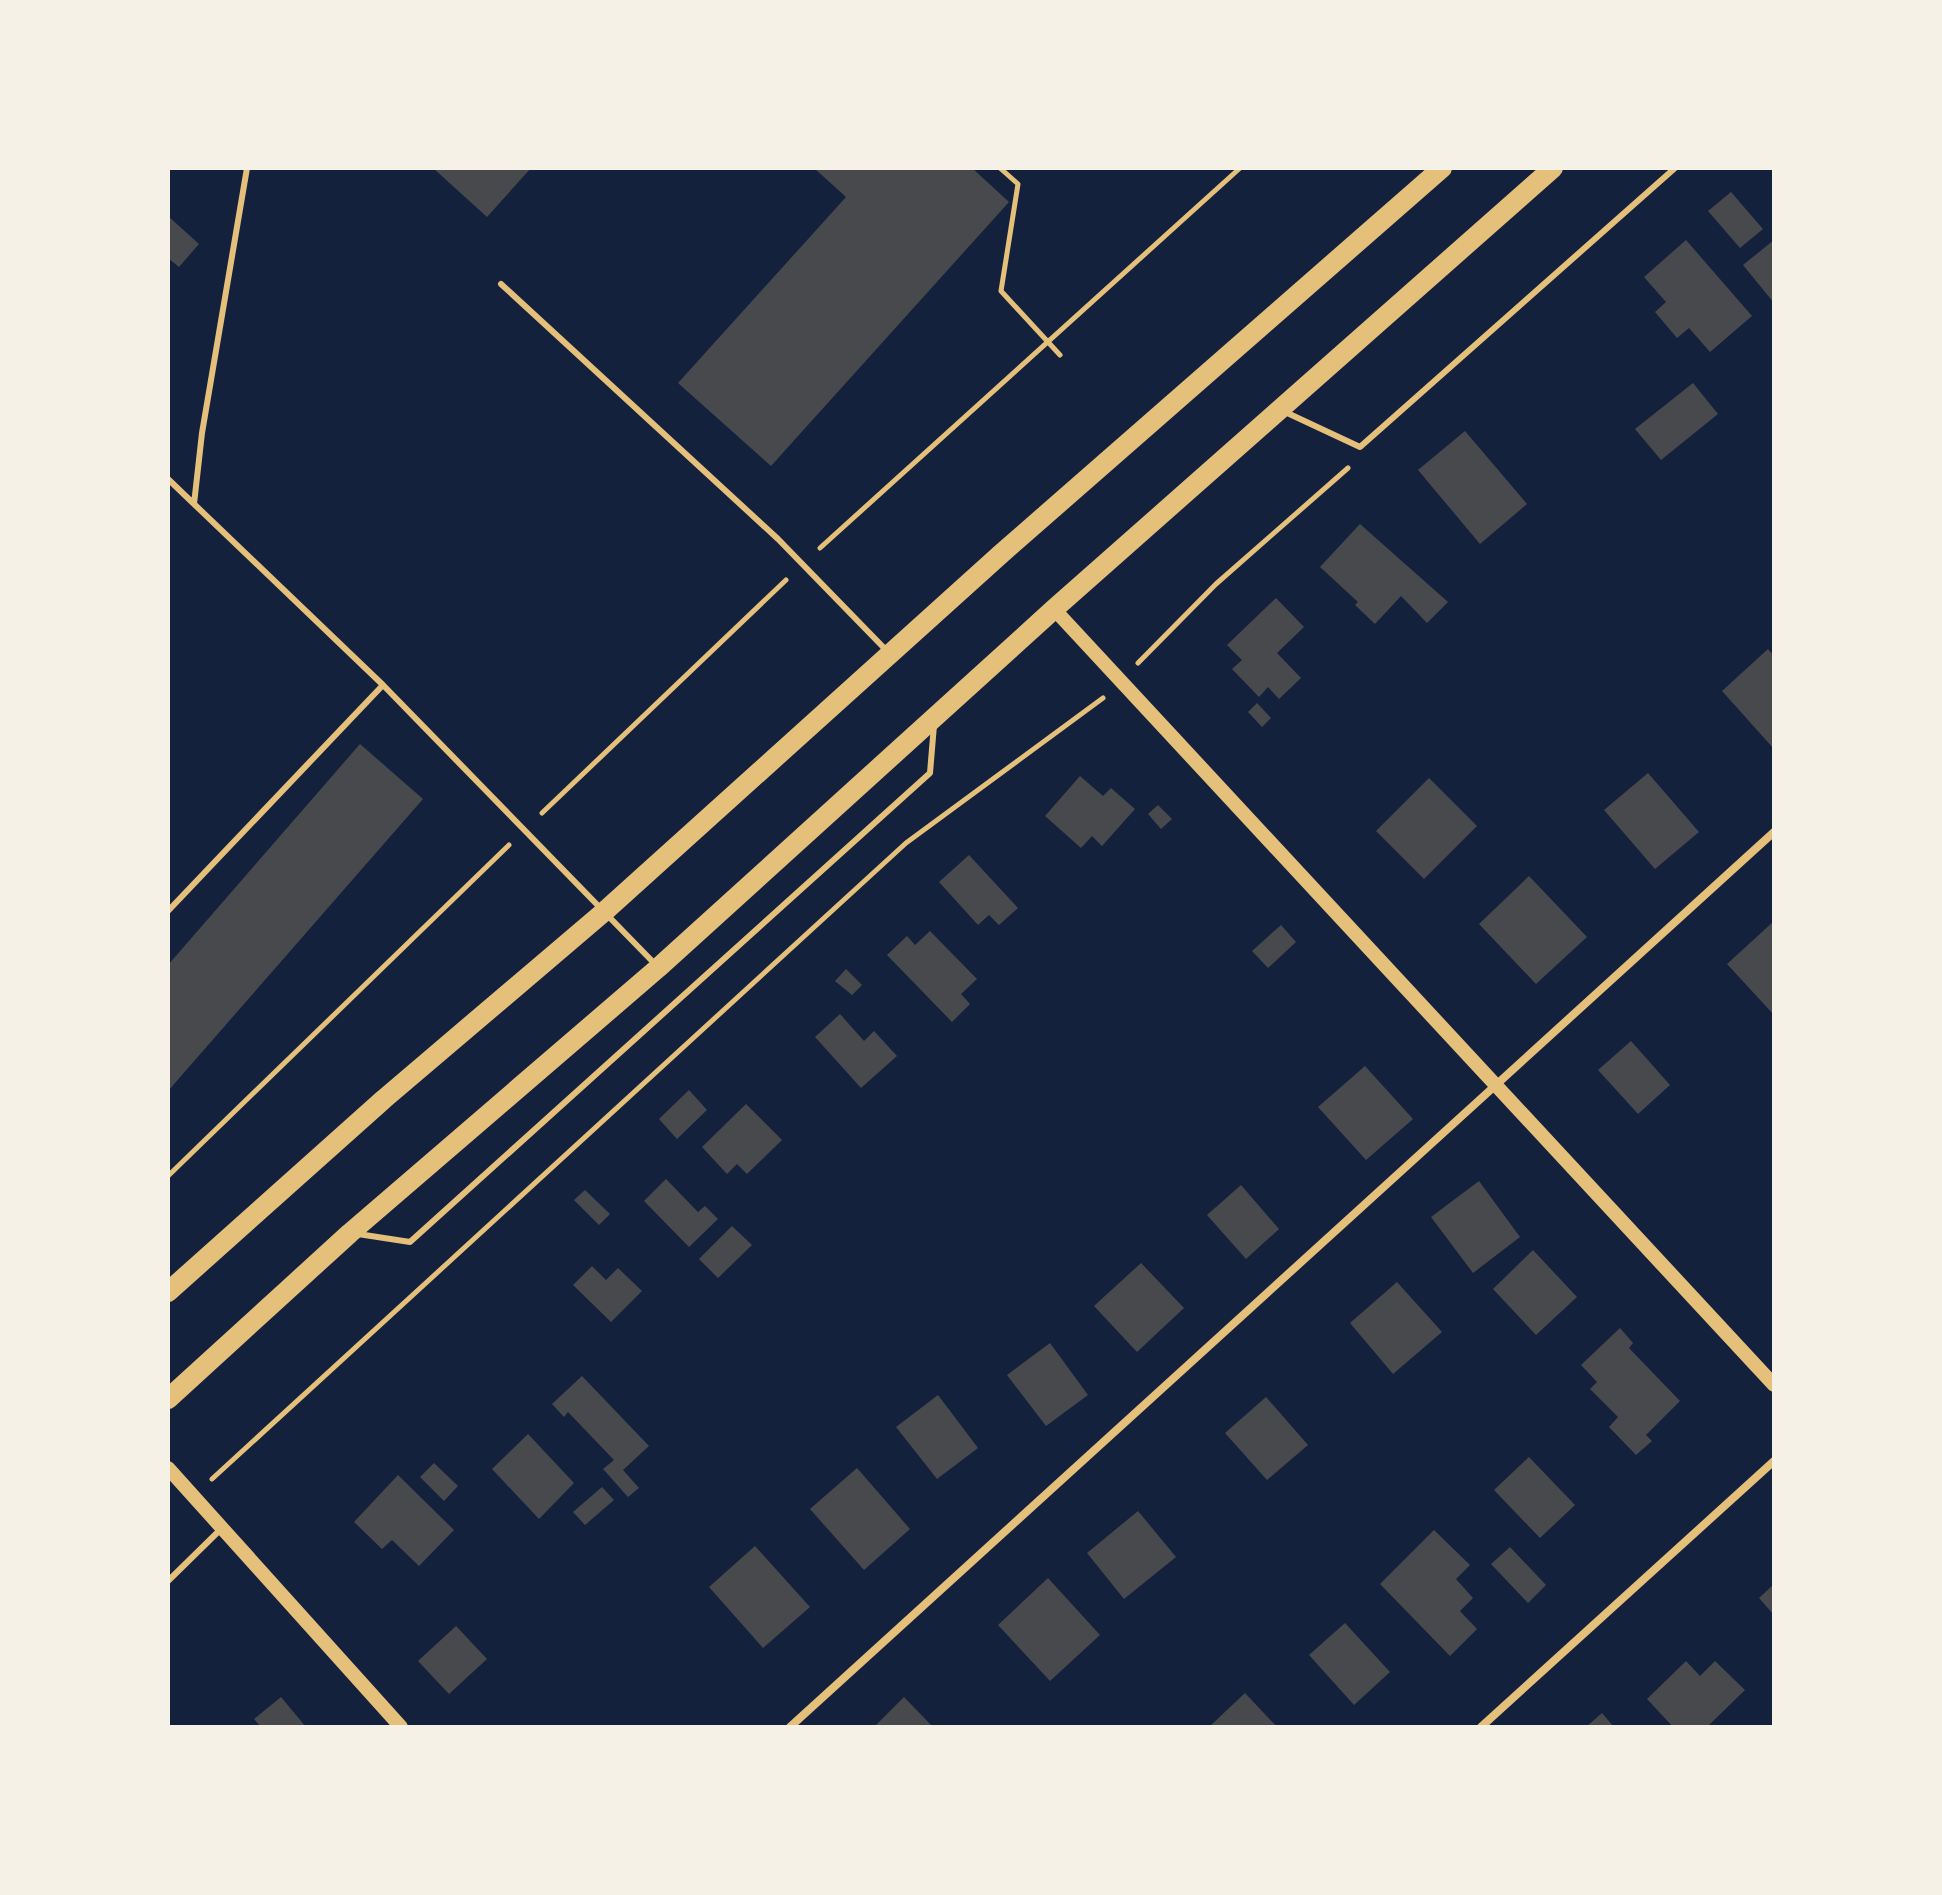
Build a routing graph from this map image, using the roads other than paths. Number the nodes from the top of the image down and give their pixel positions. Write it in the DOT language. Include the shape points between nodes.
graph roads {
  1 [pos="247,168"];
  2 [pos="1442,168"];
  3 [pos="1553,168"];
  4 [pos="1675,168"];
  5 [pos="501,284"];
  6 [pos="1280,409"];
  7 [pos="168,479"];
  8 [pos="194,504"];
  9 [pos="1054,609"];
  10 [pos="890,654"];
  11 [pos="383,685"];
  12 [pos="934,719"];
  13 [pos="1774,832"];
  14 [pos="168,911"];
  15 [pos="605,911"];
  16 [pos="658,968"];
  17 [pos="1495,1083"];
  18 [pos="350,1233"];
  19 [pos="168,1292"];
  20 [pos="1774,1385"];
  21 [pos="168,1399"];
  22 [pos="1774,1461"];
  23 [pos="168,1468"];
  24 [pos="222,1528"];
  25 [pos="168,1581"];
  26 [pos="401,1727"];
  27 [pos="790,1727"];
  28 [pos="1481,1727"];
  1 -- 8 [label="lane"];
  2 -- 10 [label="main road"];
  3 -- 6 [label="main road"];
  4 -- 6 [label="lane" via="1360,447"];
  5 -- 10 [label="lane" via="778,539"];
  6 -- 9 [label="main road"];
  7 -- 8 [label="lane"];
  8 -- 11 [label="lane"];
  9 -- 12 [label="main road"];
  9 -- 17 [label="street"];
  10 -- 15 [label="main road"];
  11 -- 14 [label="lane"];
  11 -- 15 [label="lane"];
  12 -- 16 [label="main road"];
  12 -- 18 [label="lane" via="930,773 410,1242"];
  13 -- 17 [label="street"];
  15 -- 16 [label="lane"];
  15 -- 19 [label="main road"];
  16 -- 18 [label="main road"];
  17 -- 20 [label="street"];
  17 -- 27 [label="street"];
  18 -- 21 [label="main road"];
  22 -- 28 [label="street"];
  23 -- 24 [label="street"];
  24 -- 25 [label="lane"];
  24 -- 26 [label="street"];
}
